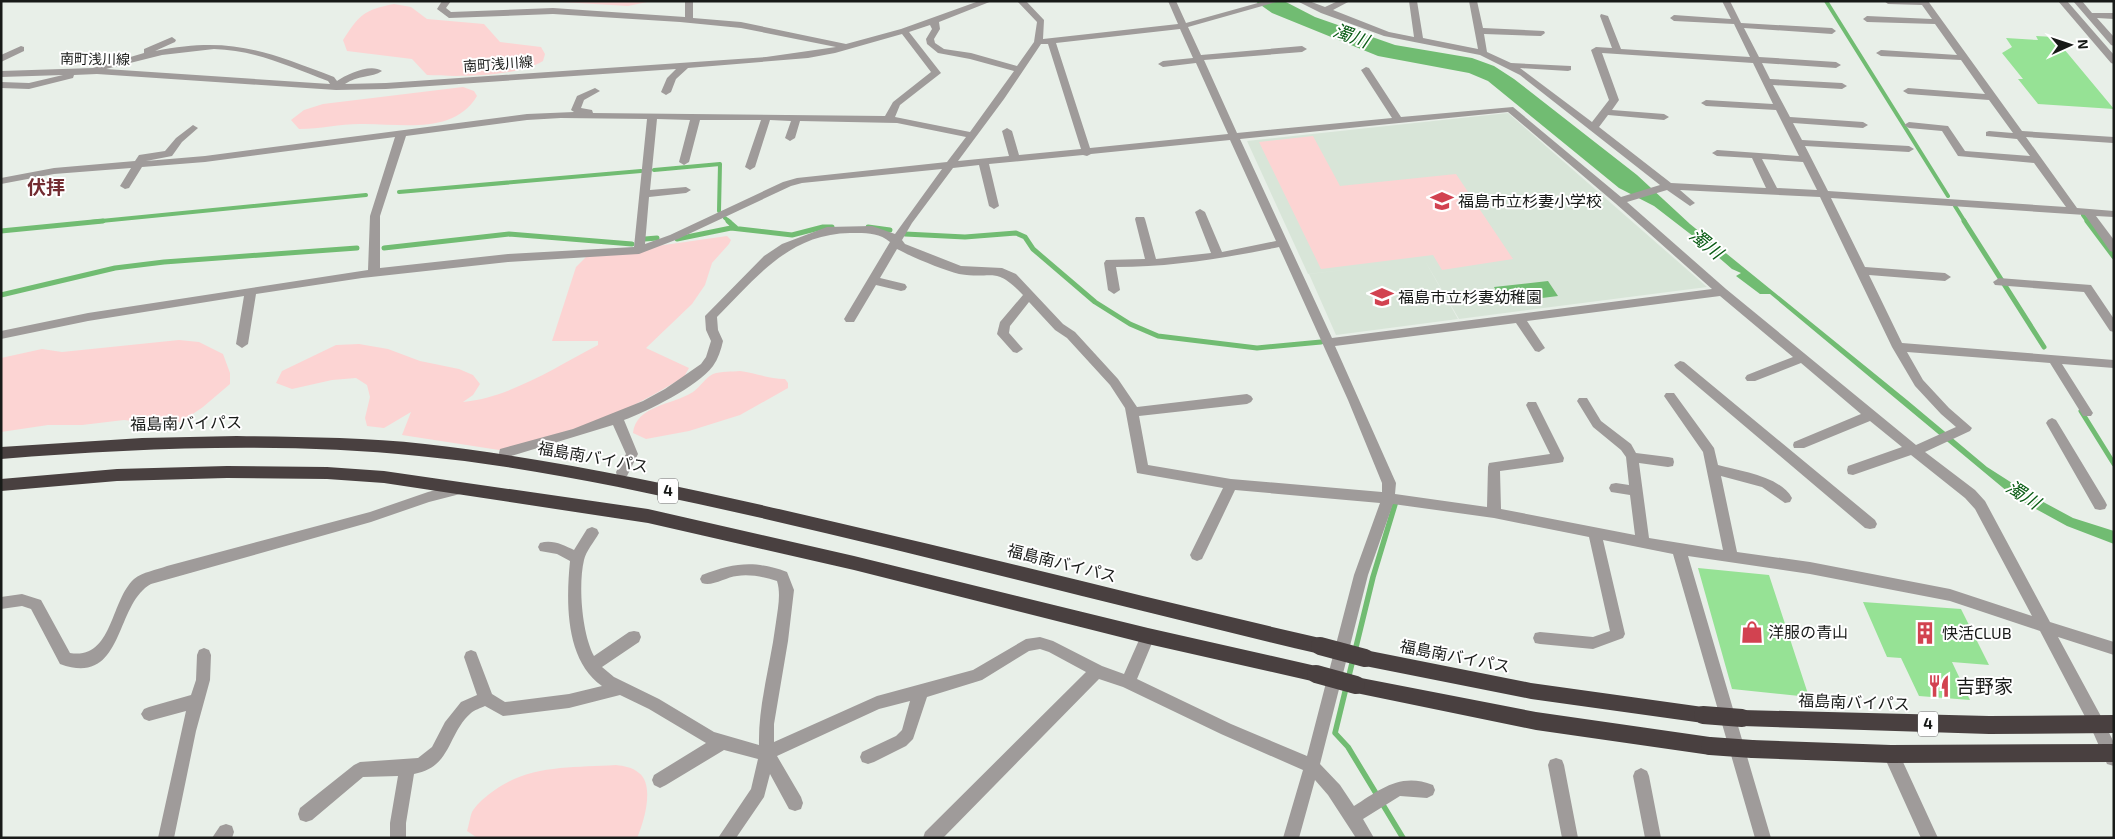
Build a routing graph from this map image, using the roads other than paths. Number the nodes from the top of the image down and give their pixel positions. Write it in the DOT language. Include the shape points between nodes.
graph roads {
  1 [pos="447,1"];
  2 [pos="689,1"];
  3 [pos="988,1"];
  4 [pos="1021,1"];
  5 [pos="1172,1"];
  6 [pos="1276,1"];
  7 [pos="1300,1"];
  8 [pos="1346,1"];
  9 [pos="1414,1"];
  10 [pos="1473,1"];
  11 [pos="1726,1"];
  12 [pos="1888,1"];
  13 [pos="2062,1"];
  14 [pos="2077,1"];
  15 [pos="1924,2"];
  16 [pos="1324,11"];
  17 [pos="2089,15"];
  18 [pos="1604,16"];
  19 [pos="2114,16"];
  20 [pos="1674,18"];
  21 [pos="689,19"];
  22 [pos="1867,19"];
  23 [pos="934,21"];
  24 [pos="1939,22"];
  25 [pos="1737,24"];
  26 [pos="1184,26"];
  27 [pos="1479,30"];
  28 [pos="904,31"];
  29 [pos="1832,31"];
  30 [pos="1540,34"];
  31 [pos="1089,36"];
  32 [pos="172,40"];
  33 [pos="1051,40"];
  34 [pos="1419,41"];
  35 [pos="1038,42"];
  36 [pos="2114,43"];
  37 [pos="846,47"];
  38 [pos="1093,47"];
  39 [pos="21,49"];
  40 [pos="1302,49"];
  41 [pos="1618,52"];
  42 [pos="1881,53"];
  43 [pos="1483,54"];
  44 [pos="1966,58"];
  45 [pos="1,59"];
  46 [pos="1199,59"];
  47 [pos="1755,60"];
  48 [pos="121,61"];
  49 [pos="2114,61"];
  50 [pos="1163,64"];
  51 [pos="686,65"];
  52 [pos="1836,65"];
  53 [pos="1510,66"];
  54 [pos="1568,68"];
  55 [pos="1019,70"];
  56 [pos="1366,70"];
  57 [pos="377,71"];
  58 [pos="84,72"];
  59 [pos="1,74"];
  60 [pos="1766,82"];
  61 [pos="1,86"];
  62 [pos="1842,86"];
  63 [pos="336,87"];
  64 [pos="595,91"];
  65 [pos="666,92"];
  66 [pos="1908,92"];
  67 [pos="1993,97"];
  68 [pos="1706,103"];
  69 [pos="1779,107"];
  70 [pos="1605,112"];
  71 [pos="611,116"];
  72 [pos="652,117"];
  73 [pos="696,117"];
  74 [pos="1664,117"];
  75 [pos="766,119"];
  76 [pos="796,119"];
  77 [pos="889,119"];
  78 [pos="1398,120"];
  79 [pos="1786,120"];
  80 [pos="1863,124"];
  81 [pos="1909,125"];
  82 [pos="193,128"];
  83 [pos="1593,128"];
  84 [pos="1007,131"];
  85 [pos="402,132"];
  86 [pos="1989,134"];
  87 [pos="971,135"];
  88 [pos="2020,135"];
  89 [pos="1235,137"];
  90 [pos="790,138"];
  91 [pos="2113,140"];
  92 [pos="1798,143"];
  93 [pos="1910,149"];
  94 [pos="1087,153"];
  95 [pos="1717,153"];
  96 [pos="1756,156"];
  97 [pos="1806,159"];
  98 [pos="1014,160"];
  99 [pos="2037,160"];
  100 [pos="684,162"];
  101 [pos="140,163"];
  102 [pos="984,163"];
  103 [pos="949,166"];
  104 [pos="750,167"];
  105 [pos="1,181"];
  106 [pos="126,186"];
  107 [pos="1668,186"];
  108 [pos="686,190"];
  109 [pos="1773,191"];
  110 [pos="645,194"];
  111 [pos="1824,194"];
  112 [pos="1619,201"];
  113 [pos="1690,202"];
  114 [pos="994,206"];
  115 [pos="2074,211"];
  116 [pos="1200,212"];
  117 [pos="2088,212"];
  118 [pos="2114,214"];
  119 [pos="1140,219"];
  120 [pos="897,241"];
  121 [pos="1283,243"];
  122 [pos="2114,248"];
  123 [pos="639,250"];
  124 [pos="1218,256"];
  125 [pos="1152,263"];
  126 [pos="1862,271"];
  127 [pos="374,272"];
  128 [pos="1945,277"];
  129 [pos="872,280"];
  130 [pos="1999,282"];
  131 [pos="901,287"];
  132 [pos="1114,290"];
  133 [pos="251,291"];
  134 [pos="1722,292"];
  135 [pos="1028,295"];
  136 [pos="1519,318"];
  137 [pos="850,319"];
  138 [pos="2114,328"];
  139 [pos="1,335"];
  140 [pos="1328,343"];
  141 [pos="242,344"];
  142 [pos="1898,347"];
  143 [pos="1539,348"];
  144 [pos="1017,349"];
  145 [pos="1802,358"];
  146 [pos="2053,359"];
  147 [pos="2114,364"];
  148 [pos="1680,365"];
  149 [pos="1751,378"];
  150 [pos="1670,396"];
  151 [pos="1247,399"];
  152 [pos="1583,401"];
  153 [pos="1532,404"];
  154 [pos="1133,412"];
  155 [pos="2087,413"];
  156 [pos="1872,416"];
  157 [pos="616,417"];
  158 [pos="2052,423"];
  159 [pos="1799,445"];
  160 [pos="1917,449"];
  161 [pos="1,453"];
  162 [pos="505,453"];
  163 [pos="1632,457"];
  164 [pos="1668,462"];
  165 [pos="1713,469"];
  166 [pos="1853,470"];
  167 [pos="622,472"];
  168 [pos="1231,484"];
  169 [pos="1,485"];
  170 [pos="1616,488"];
  171 [pos="459,489"];
  172 [pos="1637,491"];
  173 [pos="1388,498"];
  174 [pos="1785,498"];
  175 [pos="2100,506"];
  176 [pos="1494,513"];
  177 [pos="1870,524"];
  178 [pos="592,533"];
  179 [pos="1596,533"];
  180 [pos="1643,542"];
  181 [pos="545,547"];
  182 [pos="1680,549"];
  183 [pos="1197,555"];
  184 [pos="1731,556"];
  185 [pos="577,558"];
  186 [pos="707,579"];
  187 [pos="1,603"];
  188 [pos="2045,626"];
  189 [pos="1148,636"];
  190 [pos="634,637"];
  191 [pos="1540,638"];
  192 [pos="2114,649"];
  193 [pos="204,655"];
  194 [pos="471,657"];
  195 [pos="591,666"];
  196 [pos="1098,671"];
  197 [pos="1128,682"];
  198 [pos="621,688"];
  199 [pos="921,692"];
  200 [pos="486,699"];
  201 [pos="196,701"];
  202 [pos="149,714"];
  203 [pos="2106,725"];
  204 [pos="722,742"];
  205 [pos="767,753"];
  206 [pos="1891,754"];
  207 [pos="2113,755"];
  208 [pos="868,757"];
  209 [pos="1556,765"];
  210 [pos="1312,766"];
  211 [pos="408,768"];
  212 [pos="1641,776"];
  213 [pos="660,780"];
  214 [pos="1427,790"];
  215 [pos="796,803"];
  216 [pos="306,814"];
  217 [pos="1352,817"];
  218 [pos="166,838"];
  219 [pos="398,838"];
  220 [pos="726,838"];
  221 [pos="931,838"];
  222 [pos="1291,838"];
  223 [pos="1366,838"];
  224 [pos="1570,838"];
  225 [pos="1653,838"];
  226 [pos="1763,838"];
  227 [pos="1930,838"];
  1 -- 21 [label="street" via="441,9 449,14 553,11"];
  2 -- 21 [label="street"];
  3 -- 23 [label="street, 南町浅川線"];
  4 -- 35 [label="street" via="1040,22"];
  5 -- 26 [label="street"];
  6 -- 26 [label="street"];
  7 -- 16 [label="street"];
  8 -- 16 [label="street"];
  9 -- 34 [label="street"];
  10 -- 27 [label="street"];
  11 -- 25 [label="street"];
  12 -- 15 [label="street"];
  13 -- 49 [label="street"];
  14 -- 17 [label="street"];
  15 -- 24 [label="street"];
  16 -- 34 [label="street" via="1388,34"];
  17 -- 19 [label="street"];
  17 -- 36 [label="street"];
  18 -- 41 [label="street"];
  20 -- 25 [label="street"];
  21 -- 37 [label="street" via="780,32"];
  22 -- 24 [label="street"];
  23 -- 28 [label="street, 南町浅川線"];
  23 -- 55 [label="street" via="936,29 930,39 934,47"];
  24 -- 44 [label="street"];
  25 -- 29 [label="street"];
  25 -- 47 [label="street"];
  26 -- 31 [label="street"];
  26 -- 46 [label="street"];
  27 -- 30 [label="street"];
  27 -- 43 [label="street"];
  28 -- 37 [label="street, 南町浅川線"];
  28 -- 77 [label="street" via="936,73 896,104"];
  31 -- 33 [label="street"];
  31 -- 38 [label="street"];
  32 -- 48 [label="street"];
  33 -- 35 [label="street"];
  33 -- 94 [label="street"];
  34 -- 43 [label="street"];
  35 -- 55 [label="street"];
  37 -- 51 [label="street, 南町浅川線" via="766,60"];
  39 -- 45 [label="street"];
  40 -- 46 [label="street"];
  41 -- 47 [label="street"];
  41 -- 70 [label="street" via="1596,50 1614,100"];
  42 -- 44 [label="street"];
  43 -- 53 [label="street"];
  44 -- 67 [label="street"];
  46 -- 50 [label="street"];
  46 -- 89 [label="street"];
  47 -- 52 [label="street"];
  47 -- 60 [label="street"];
  48 -- 58 [label="street"];
  48 -- 63 [label="street" via="188,48 230,47 268,56 331,79"];
  51 -- 63 [label="street, 南町浅川線"];
  51 -- 65 [label="street" via="672,78"];
  53 -- 54 [label="street"];
  53 -- 83 [label="street"];
  55 -- 87 [label="street"];
  56 -- 78 [label="street"];
  57 -- 63 [label="street" via="356,73"];
  58 -- 59 [label="street, 南町浅川線"];
  58 -- 61 [label="street" via="29,86"];
  58 -- 63 [label="street, 南町浅川線"];
  60 -- 62 [label="street"];
  60 -- 69 [label="street"];
  64 -- 71 [label="street" via="580,98 576,110"];
  66 -- 67 [label="street"];
  67 -- 88 [label="street"];
  68 -- 69 [label="street"];
  69 -- 79 [label="street"];
  70 -- 74 [label="street"];
  70 -- 83 [label="street"];
  71 -- 72 [label="street"];
  71 -- 85 [label="street" via="527,117"];
  72 -- 73 [label="street"];
  72 -- 110 [label="street"];
  73 -- 75 [label="street"];
  73 -- 100 [label="street"];
  75 -- 76 [label="street"];
  75 -- 104 [label="street"];
  76 -- 77 [label="street"];
  76 -- 90 [label="street"];
  77 -- 87 [label="street"];
  78 -- 89 [label="street"];
  78 -- 112 [label="street" via="1510,109"];
  79 -- 80 [label="street"];
  79 -- 92 [label="street"];
  81 -- 99 [label="street" via="1945,128 1962,154"];
  82 -- 101 [label="street" via="168,154 143,157"];
  83 -- 107 [label="street"];
  84 -- 98 [label="street"];
  85 -- 101 [label="street" via="205,159"];
  85 -- 127 [label="street" via="375,216"];
  86 -- 88 [label="street"];
  87 -- 103 [label="street"];
  88 -- 91 [label="street"];
  88 -- 99 [label="street"];
  89 -- 94 [label="street"];
  89 -- 121 [label="street"];
  92 -- 93 [label="street"];
  92 -- 97 [label="street"];
  94 -- 98 [label="street"];
  95 -- 96 [label="street"];
  96 -- 97 [label="street"];
  96 -- 109 [label="street"];
  97 -- 111 [label="street"];
  98 -- 102 [label="street"];
  99 -- 115 [label="street"];
  101 -- 105 [label="street" via="54,171"];
  101 -- 106 [label="street"];
  102 -- 103 [label="street"];
  102 -- 114 [label="street"];
  103 -- 120 [label="street"];
  103 -- 123 [label="street" via="801,180"];
  107 -- 109 [label="street"];
  107 -- 112 [label="street"];
  107 -- 113 [label="street"];
  108 -- 110 [label="street"];
  109 -- 111 [label="street"];
  110 -- 123 [label="street"];
  111 -- 115 [label="street"];
  111 -- 126 [label="street"];
  112 -- 134 [label="street"];
  115 -- 117 [label="street"];
  116 -- 124 [label="street"];
  117 -- 118 [label="street"];
  117 -- 122 [label="street"];
  119 -- 125 [label="street"];
  120 -- 129 [label="street"];
  120 -- 135 [label="street" via="900,247 960,270 1002,272 1012,277"];
  120 -- 157 [label="street" via="872,229 827,230 786,247 768,259 711,316 717,341 706,366 645,407"];
  121 -- 124 [label="street"];
  121 -- 140 [label="street"];
  123 -- 127 [label="street" via="508,258"];
  124 -- 125 [label="street"];
  125 -- 132 [label="street" via="1110,263"];
  126 -- 128 [label="street"];
  126 -- 142 [label="street"];
  127 -- 133 [label="street"];
  129 -- 131 [label="street"];
  129 -- 137 [label="street"];
  130 -- 138 [label="street" via="2087,288"];
  133 -- 139 [label="street" via="88,317"];
  133 -- 141 [label="street"];
  134 -- 136 [label="street"];
  134 -- 145 [label="street"];
  135 -- 144 [label="street" via="1004,325 1003,334"];
  135 -- 154 [label="street" via="1114,382"];
  136 -- 140 [label="street"];
  136 -- 143 [label="street"];
  140 -- 173 [label="street" via="1389,483"];
  142 -- 146 [label="street"];
  142 -- 160 [label="street" via="1919,382 1944,411 1966,428"];
  145 -- 149 [label="street"];
  145 -- 156 [label="street"];
  146 -- 147 [label="street"];
  146 -- 155 [label="street"];
  148 -- 177 [label="street"];
  150 -- 165 [label="street" via="1709,451"];
  151 -- 154 [label="street"];
  152 -- 163 [label="street" via="1597,424 1626,447"];
  153 -- 176 [label="street" via="1558,458 1494,468"];
  154 -- 168 [label="street" via="1142,469"];
  156 -- 159 [label="street"];
  156 -- 160 [label="street"];
  157 -- 162 [label="street" via="545,443"];
  157 -- 167 [label="street" via="632,454"];
  158 -- 175 [label="street"];
  160 -- 166 [label="street"];
  160 -- 188 [label="street" via="1980,505"];
  161 -- 203 [label="highway, 福島南バイパス / 4, bridge" via="140,444 248,442 379,446 474,457 609,478 830,526 1364,658 1531,691 1742,718"];
  163 -- 164 [label="street"];
  163 -- 172 [label="street"];
  165 -- 174 [label="street" via="1766,483"];
  165 -- 184 [label="street"];
  168 -- 173 [label="street"];
  168 -- 183 [label="street"];
  169 -- 171 [label="highway, 4" via="117,475 227,472 384,477"];
  170 -- 172 [label="street"];
  171 -- 187 [label="street" via="142,581 131,595 107,645 94,658 82,661 65,659 36,604 22,600"];
  171 -- 189 [label="highway, 4" via="648,516"];
  172 -- 180 [label="street"];
  173 -- 176 [label="street"];
  173 -- 210 [label="street" via="1361,575"];
  176 -- 179 [label="street"];
  178 -- 185 [label="street"];
  179 -- 180 [label="street"];
  179 -- 191 [label="street" via="1618,634 1593,643"];
  180 -- 182 [label="street"];
  181 -- 185 [label="street" via="559,549"];
  182 -- 184 [label="street"];
  182 -- 226 [label="street"];
  184 -- 188 [label="street" via="1950,595"];
  185 -- 195 [label="street" via="576,610 583,647"];
  186 -- 205 [label="street" via="731,570 755,569 782,576 787,590 766,724"];
  188 -- 192 [label="street"];
  188 -- 203 [label="street"];
  189 -- 197 [label="street"];
  189 -- 206 [label="highway, 4, bridge" via="1356,685 1536,721 1710,746"];
  190 -- 195 [label="street"];
  193 -- 201 [label="street"];
  194 -- 200 [label="street"];
  195 -- 198 [label="street"];
  196 -- 197 [label="street"];
  196 -- 199 [label="street" via="1040,643 1026,645 977,674"];
  196 -- 221 [label="street"];
  197 -- 210 [label="street"];
  198 -- 200 [label="street" via="569,701 503,709"];
  198 -- 204 [label="street"];
  199 -- 205 [label="street" via="876,703"];
  199 -- 208 [label="street" via="908,734 901,741"];
  200 -- 211 [label="street" via="466,707 450,727 438,752 422,765"];
  201 -- 202 [label="street"];
  201 -- 218 [label="street"];
  203 -- 207 [label="street"];
  204 -- 205 [label="street"];
  204 -- 213 [label="street"];
  205 -- 215 [label="street"];
  205 -- 220 [label="street" via="758,792"];
  206 -- 207 [label="highway, 4"];
  206 -- 227 [label="street"];
  209 -- 224 [label="street"];
  210 -- 217 [label="street"];
  210 -- 222 [label="street"];
  211 -- 216 [label="street" via="360,770"];
  211 -- 219 [label="street"];
  212 -- 225 [label="street"];
  214 -- 217 [label="street" via="1398,788"];
  217 -- 223 [label="street"];
}
